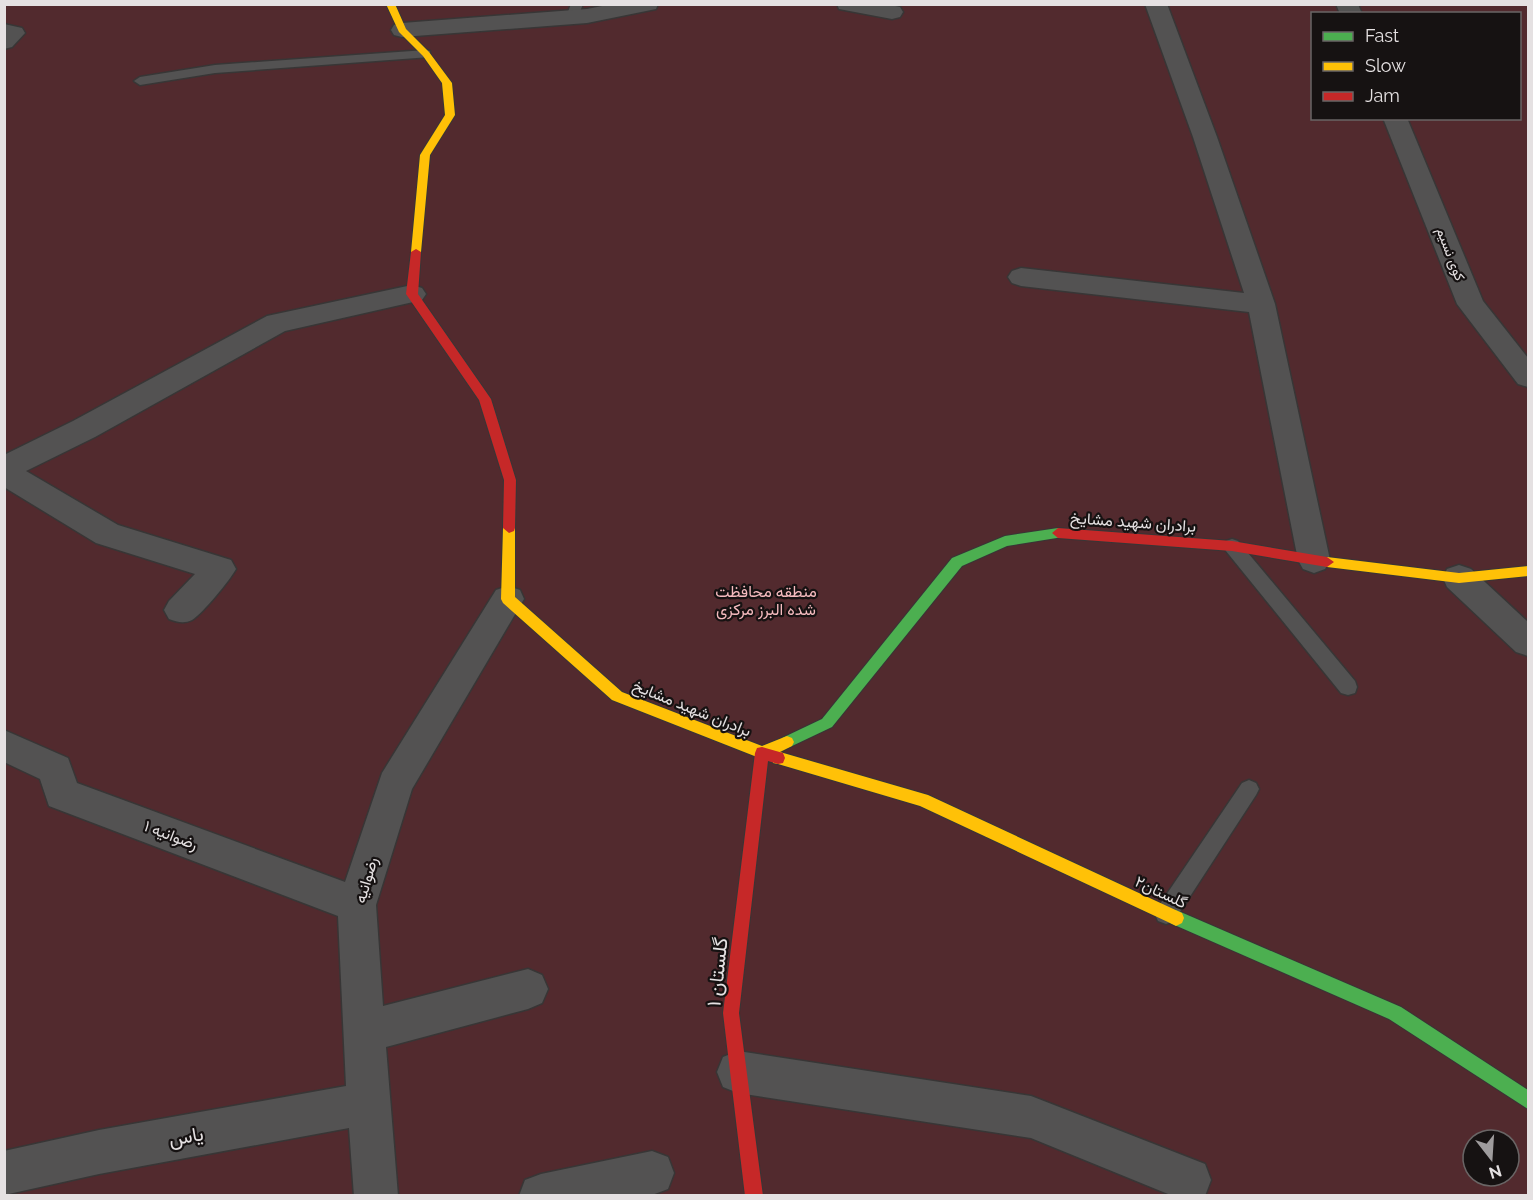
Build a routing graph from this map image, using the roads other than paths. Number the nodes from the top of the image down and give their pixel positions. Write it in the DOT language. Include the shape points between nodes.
graph roads {
  1 [pos="390,4"];
  2 [pos="648,4"];
  3 [pos="847,4"];
  4 [pos="1156,4"];
  5 [pos="575,11"];
  6 [pos="892,12"];
  7 [pos="4,30"];
  8 [pos="402,30"];
  9 [pos="4,42"];
  10 [pos="426,54"];
  11 [pos="140,81"];
  12 [pos="1396,120"];
  13 [pos="1022,277"];
  14 [pos="412,294"];
  15 [pos="1261,304"];
  16 [pos="1528,377"];
  17 [pos="4,470"];
  18 [pos="1232,546"];
  19 [pos="1314,560"];
  20 [pos="1528,571"];
  21 [pos="1459,578"];
  22 [pos="508,598"];
  23 [pos="182,610"];
  24 [pos="1528,642"];
  25 [pos="1348,687"];
  26 [pos="4,745"];
  27 [pos="762,753"];
  28 [pos="1249,789"];
  29 [pos="357,905"];
  30 [pos="1166,914"];
  31 [pos="528,989"];
  32 [pos="364,1032"];
  33 [pos="738,1072"];
  34 [pos="1528,1100"];
  35 [pos="368,1104"];
  36 [pos="4,1173"];
  37 [pos="652,1173"];
  38 [pos="1189,1180"];
  39 [pos="376,1196"];
  40 [pos="541,1196"];
  41 [pos="754,1196"];
  1 -- 8 [label="street"];
  2 -- 5 [label="street"];
  3 -- 6 [label="street"];
  4 -- 15 [label="street"];
  5 -- 8 [label="street"];
  7 -- 9 [label="street" via="14,33"];
  8 -- 10 [label="street"];
  10 -- 11 [label="lane" via="215,69"];
  10 -- 14 [label="street" via="447,83 450,115 425,155"];
  12 -- 16 [label="street, کوی نسیم" via="1471,304"];
  13 -- 15 [label="street"];
  14 -- 17 [label="street" via="277,323"];
  14 -- 22 [label="street" via="485,399 510,480"];
  15 -- 19 [label="street"];
  17 -- 23 [label="street" via="106,534 220,569"];
  18 -- 19 [label="street, برادران شهید مشایخ"];
  18 -- 25 [label="lane"];
  18 -- 27 [label="street, برادران شهید مشایخ" via="1066,532 1005,542 957,562 827,723"];
  19 -- 21 [label="street, برادران شهید مشایخ"];
  20 -- 21 [label="street, برادران شهید مشایخ"];
  21 -- 24 [label="street"];
  22 -- 27 [label="street, برادران شهید مشایخ" via="617,696"];
  22 -- 29 [label="street, رضوانیه" via="395,784"];
  26 -- 29 [label="street, رضوانیه ۱" via="56,769 62,794"];
  27 -- 30 [label="street, گلستان۲" via="924,800"];
  27 -- 33 [label="street, گلستان ۱" via="731,1013"];
  28 -- 30 [label="lane"];
  29 -- 32 [label="street, رضوانیه"];
  30 -- 34 [label="street, گلستان۲" via="1395,1013"];
  31 -- 32 [label="street"];
  32 -- 35 [label="street, رضوانیه"];
  33 -- 38 [label="street" via="1031,1117"];
  33 -- 41 [label="street, گلستان ۱"];
  35 -- 36 [label="street, یاس"];
  35 -- 39 [label="street, رضوانیه"];
  37 -- 40 [label="street"];
}
